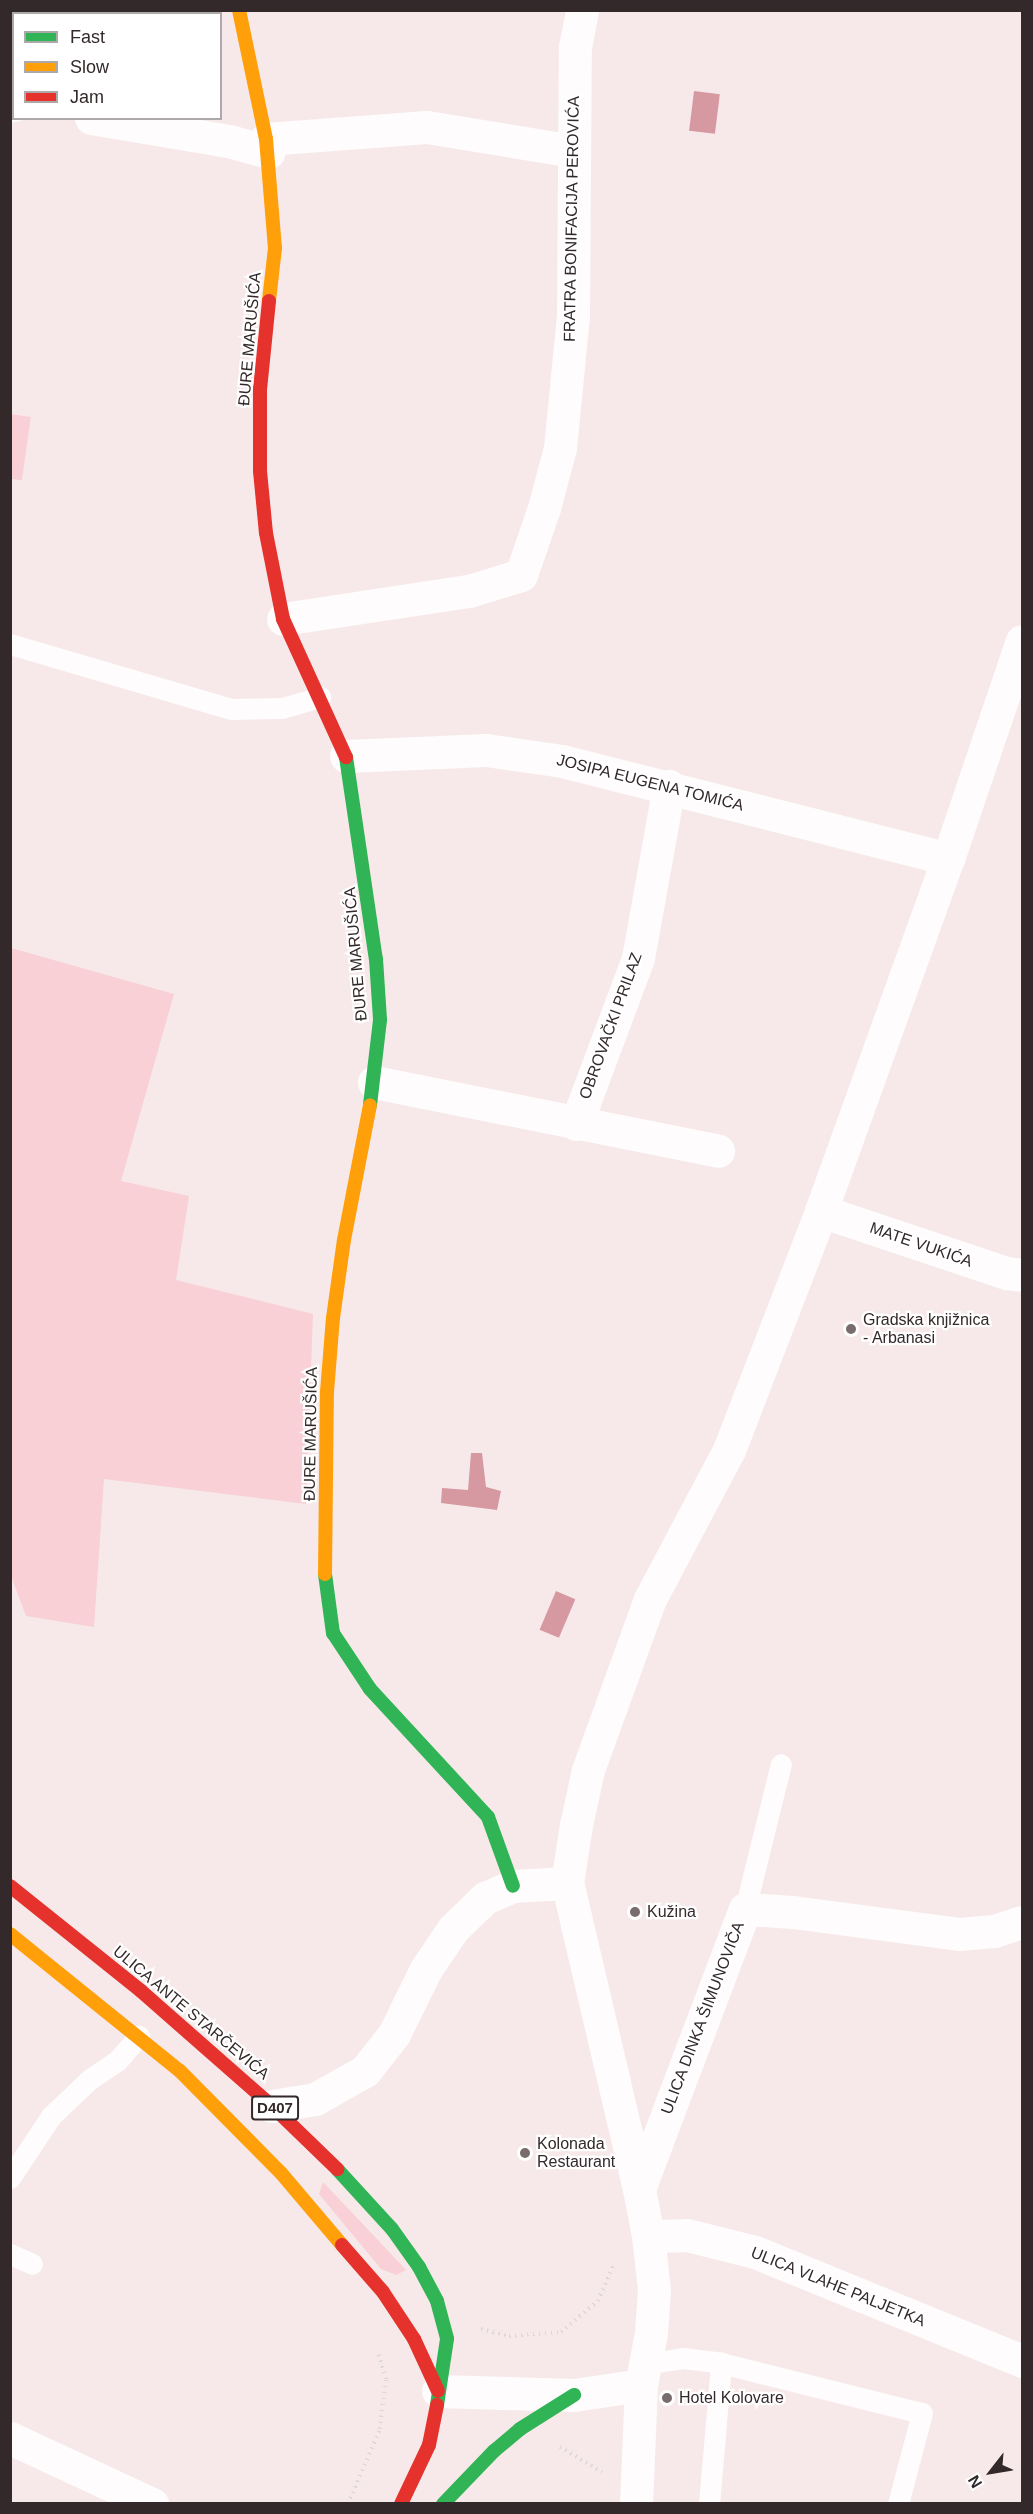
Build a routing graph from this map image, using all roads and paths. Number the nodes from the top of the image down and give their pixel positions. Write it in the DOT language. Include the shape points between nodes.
graph roads {
  1 [pos="240,10"];
  2 [pos="582,10"];
  3 [pos="103,120"];
  4 [pos="267,145"];
  5 [pos="573,151"];
  6 [pos="283,619"];
  7 [pos="1023,641"];
  8 [pos="10,644"];
  9 [pos="320,697"];
  10 [pos="346,756"];
  11 [pos="669,786"];
  12 [pos="948,859"];
  13 [pos="374,1082"];
  14 [pos="576,1124"];
  15 [pos="718,1151"];
  16 [pos="821,1211"];
  17 [pos="1023,1275"];
  18 [pos="782,1764"];
  19 [pos="567,1883"];
  20 [pos="10,1886"];
  21 [pos="513,1886"];
  22 [pos="745,1909"];
  23 [pos="1023,1922"];
  24 [pos="10,1934"];
  25 [pos="139,2036"];
  26 [pos="272,2106"];
  27 [pos="10,2178"];
  28 [pos="639,2189"];
  29 [pos="648,2236"];
  30 [pos="10,2254"];
  31 [pos="614,2254"];
  32 [pos="32,2264"];
  33 [pos="478,2329"];
  34 [pos="376,2345"];
  35 [pos="1023,2361"];
  36 [pos="721,2363"];
  37 [pos="643,2375"];
  38 [pos="438,2391"];
  39 [pos="574,2395"];
  40 [pos="10,2438"];
  41 [pos="554,2444"];
  42 [pos="636,2498"];
  43 [pos="152,2504"];
  44 [pos="348,2504"];
  45 [pos="401,2504"];
  46 [pos="443,2504"];
  47 [pos="709,2504"];
  48 [pos="898,2504"];
  1 -- 4 [label="street, ĐURE MARUŠIĆA"];
  2 -- 5 [label="street, FRATRA BONIFACIJA PEROVIĆA" via="575,47"];
  3 -- 4 [label="street"];
  4 -- 5 [label="street" via="427,127"];
  4 -- 6 [label="street, ĐURE MARUŠIĆA" via="275,248 260,389 260,471 266,533"];
  5 -- 6 [label="street, FRATRA BONIFACIJA PEROVIĆA" via="573,316 560,448 521,575 469,591"];
  6 -- 9 [label="street, ĐURE MARUŠIĆA"];
  7 -- 12 [label="street"];
  8 -- 9 [label="lane" via="231,709 282,708"];
  9 -- 10 [label="street, ĐURE MARUŠIĆA"];
  10 -- 11 [label="street, JOSIPA EUGENA TOMIĆA" via="486,750 562,760"];
  10 -- 13 [label="street, ĐURE MARUŠIĆA" via="376,959 380,1020"];
  11 -- 12 [label="street, JOSIPA EUGENA TOMIĆA"];
  11 -- 14 [label="street, OBROVAČKI PRILAZ" via="638,958"];
  12 -- 16 [label="street"];
  13 -- 14 [label="street"];
  13 -- 21 [label="street, ĐURE MARUŠIĆA" via="344,1240 330,1360 325,1584 333,1633 370,1689 488,1817"];
  14 -- 15 [label="street"];
  16 -- 17 [label="street, MATE VUKIĆA" via="1006,1273"];
  16 -- 19 [label="street" via="729,1450 650,1599 588,1770"];
  18 -- 22 [label="lane"];
  19 -- 21 [label="street"];
  19 -- 28 [label="street"];
  20 -- 26 [label="street, ULICA ANTE STARČEVIĆA / D407" via="168,2013"];
  21 -- 26 [label="street" via="485,1898 453,1929 426,1969 393,2034 365,2072 315,2099"];
  22 -- 23 [label="street, ULICA DINKA ŠIMUNOVIČA" via="959,1934"];
  22 -- 28 [label="street, ULICA DINKA ŠIMUNOVIČA"];
  24 -- 25 [label="street, D407"];
  25 -- 27 [label="lane" via="118,2060 90,2079 51,2115"];
  25 -- 38 [label="street, D407" via="180,2071 281,2173 383,2292 414,2339"];
  26 -- 38 [label="street, ULICA ANTE STARČEVIĆA / D407" via="332,2163 392,2229 419,2267 437,2301 447,2339"];
  28 -- 29 [label="street"];
  29 -- 35 [label="street, ULICA VLAHE PALJETKA" via="687,2235 755,2252"];
  29 -- 37 [label="street" via="654,2290"];
  30 -- 32 [label="lane"];
  31 -- 33 [label="path" via="614,2265 598,2301 561,2332 509,2336"];
  34 -- 44 [label="path" via="386,2379 380,2429"];
  36 -- 37 [label="lane" via="683,2358"];
  36 -- 47 [label="lane"];
  36 -- 48 [label="lane" via="922,2413"];
  37 -- 39 [label="street"];
  37 -- 42 [label="street"];
  38 -- 39 [label="street"];
  38 -- 45 [label="street, ULICA ANTE STARČEVIĆA / D407" via="429,2445"];
  39 -- 46 [label="street" via="520,2429"];
  40 -- 43 [label="street"];
  41 -- 42 [label="path"];
}
